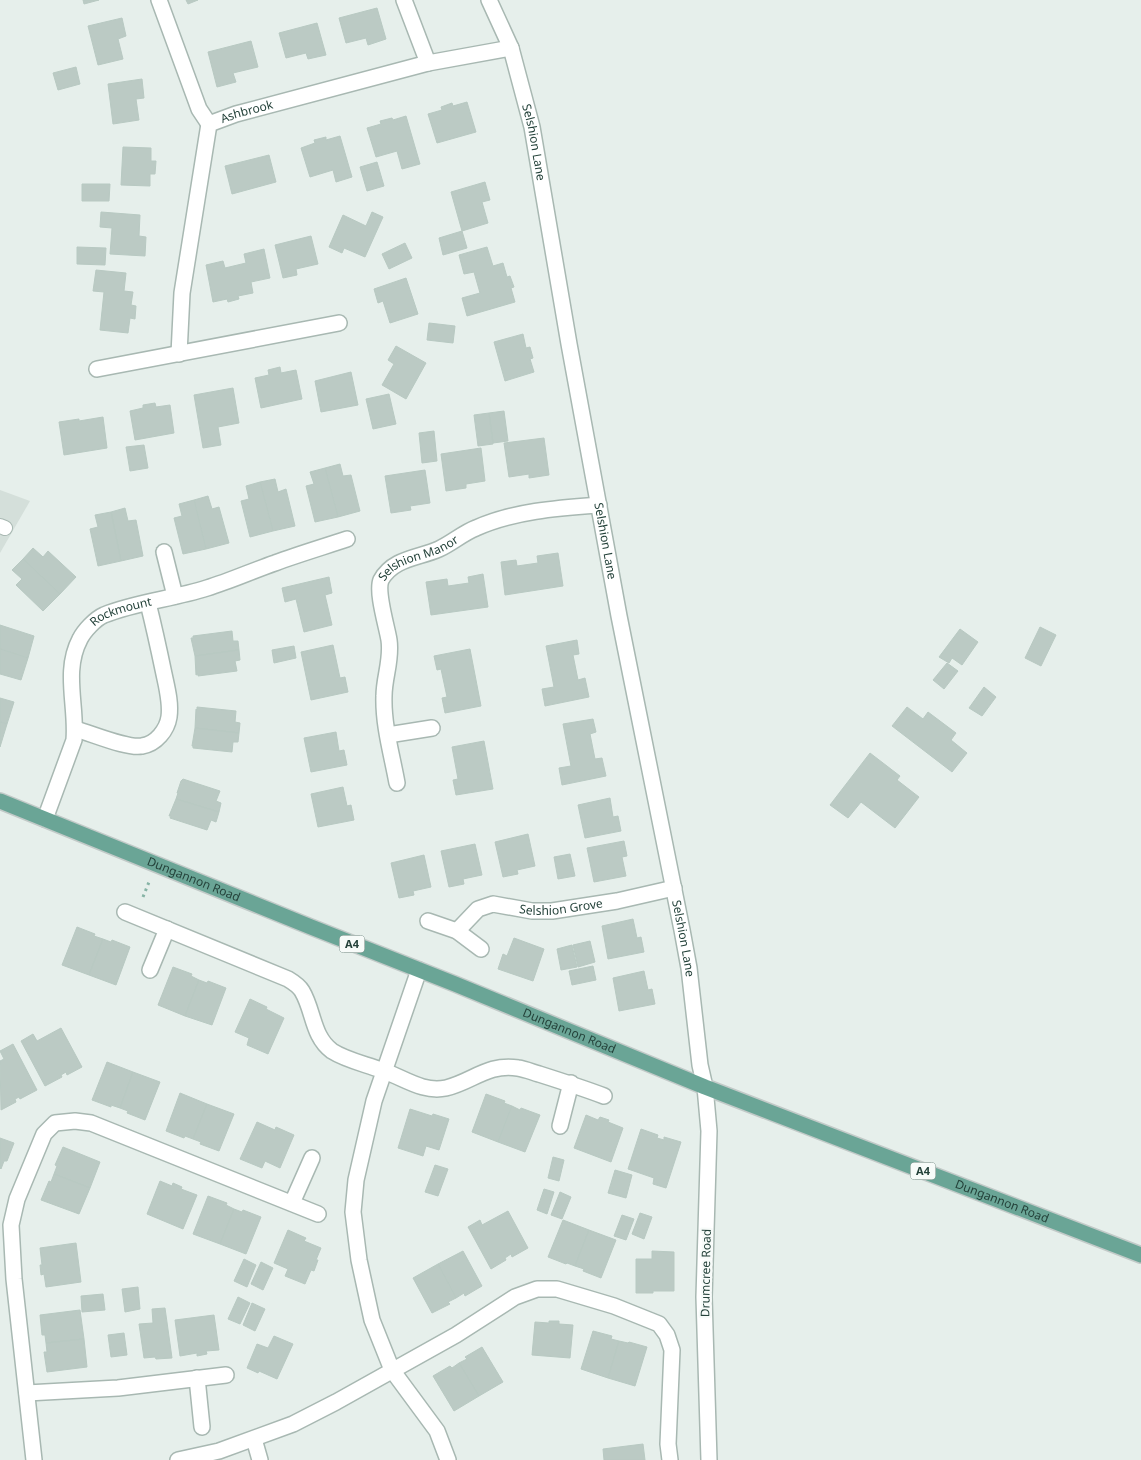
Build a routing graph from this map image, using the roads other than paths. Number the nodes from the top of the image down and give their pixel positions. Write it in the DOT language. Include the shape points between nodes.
graph roads {
  1 [pos="159,0"];
  2 [pos="404,0"];
  3 [pos="489,0"];
  4 [pos="511,48"];
  5 [pos="428,63"];
  6 [pos="209,124"];
  7 [pos="338,323"];
  8 [pos="179,354"];
  9 [pos="97,369"];
  10 [pos="599,505"];
  11 [pos="347,538"];
  12 [pos="164,552"];
  13 [pos="175,596"];
  14 [pos="148,603"];
  15 [pos="432,728"];
  16 [pos="75,729"];
  17 [pos="388,735"];
  18 [pos="397,783"];
  19 [pos="0,801"];
  20 [pos="45,819"];
  21 [pos="674,888"];
  22 [pos="130,914"];
  23 [pos="428,921"];
  24 [pos="167,929"];
  25 [pos="457,931"];
  26 [pos="481,949"];
  27 [pos="150,970"];
  28 [pos="419,970"];
  29 [pos="384,1071"];
  30 [pos="571,1083"];
  31 [pos="705,1087"];
  32 [pos="604,1096"];
  33 [pos="560,1126"];
  34 [pos="312,1158"];
  35 [pos="292,1203"];
  36 [pos="318,1214"];
  37 [pos="1141,1255"];
  38 [pos="392,1370"];
  39 [pos="226,1375"];
  40 [pos="197,1378"];
  41 [pos="27,1393"];
  42 [pos="202,1427"];
  43 [pos="254,1439"];
  44 [pos="34,1460"];
  45 [pos="178,1460"];
  46 [pos="260,1460"];
  47 [pos="448,1460"];
  48 [pos="670,1460"];
  49 [pos="708,1460"];
  1 -- 6 [label="street" via="198,109"];
  2 -- 5 [label="street"];
  3 -- 4 [label="street, Selshion Lane"];
  4 -- 5 [label="street, Ashbrook"];
  4 -- 10 [label="street, Selshion Lane" via="532,127"];
  5 -- 6 [label="street, Ashbrook"];
  6 -- 8 [label="street, Ashbrook" via="182,293"];
  7 -- 8 [label="street"];
  8 -- 9 [label="street"];
  10 -- 17 [label="street, Selshion Manor" via="522,514 488,523 441,548 401,561 387,572 380,583 380,597 390,642 384,694"];
  10 -- 21 [label="street, Selshion Lane"];
  11 -- 13 [label="street, Rockmount" via="206,589"];
  12 -- 13 [label="street"];
  13 -- 14 [label="street, Rockmount"];
  14 -- 16 [label="street, Rockmount" via="101,616 80,638 70,671"];
  14 -- 16 [label="street" via="168,691 169,717 164,729 158,739 142,747"];
  15 -- 17 [label="street"];
  16 -- 20 [label="street, Rockmount" via="74,740"];
  17 -- 18 [label="street, Selshion Manor"];
  19 -- 20 [label="main road, Dungannon Road / A4"];
  20 -- 28 [label="main road, Dungannon Road / A4"];
  21 -- 25 [label="street, Selshion Grove" via="552,911 493,904 478,909"];
  21 -- 31 [label="street, Selshion Lane" via="689,968"];
  22 -- 24 [label="street"];
  23 -- 25 [label="street"];
  24 -- 27 [label="street"];
  24 -- 29 [label="street" via="288,979 301,989 323,1044 347,1058"];
  25 -- 26 [label="street"];
  28 -- 29 [label="street"];
  28 -- 31 [label="main road, Dungannon Road / A4"];
  29 -- 30 [label="street" via="435,1090 498,1068 518,1068"];
  29 -- 38 [label="street" via="356,1180 353,1212 372,1320"];
  30 -- 32 [label="street"];
  30 -- 33 [label="street"];
  31 -- 37 [label="main road, Dungannon Road / A4"];
  31 -- 49 [label="street, Drumcree Road" via="709,1131 704,1297"];
  34 -- 35 [label="street"];
  35 -- 36 [label="street"];
  35 -- 41 [label="street" via="90,1123 55,1122 44,1134 17,1199 11,1225"];
  38 -- 43 [label="street" via="294,1424"];
  38 -- 47 [label="street" via="437,1431"];
  38 -- 48 [label="street" via="456,1335 515,1297 537,1288 557,1289 614,1306 659,1324 667,1335 672,1350"];
  39 -- 40 [label="street"];
  40 -- 41 [label="street" via="118,1388"];
  40 -- 42 [label="street"];
  41 -- 44 [label="street"];
  43 -- 45 [label="street" via="219,1452"];
  43 -- 46 [label="street"];
}
